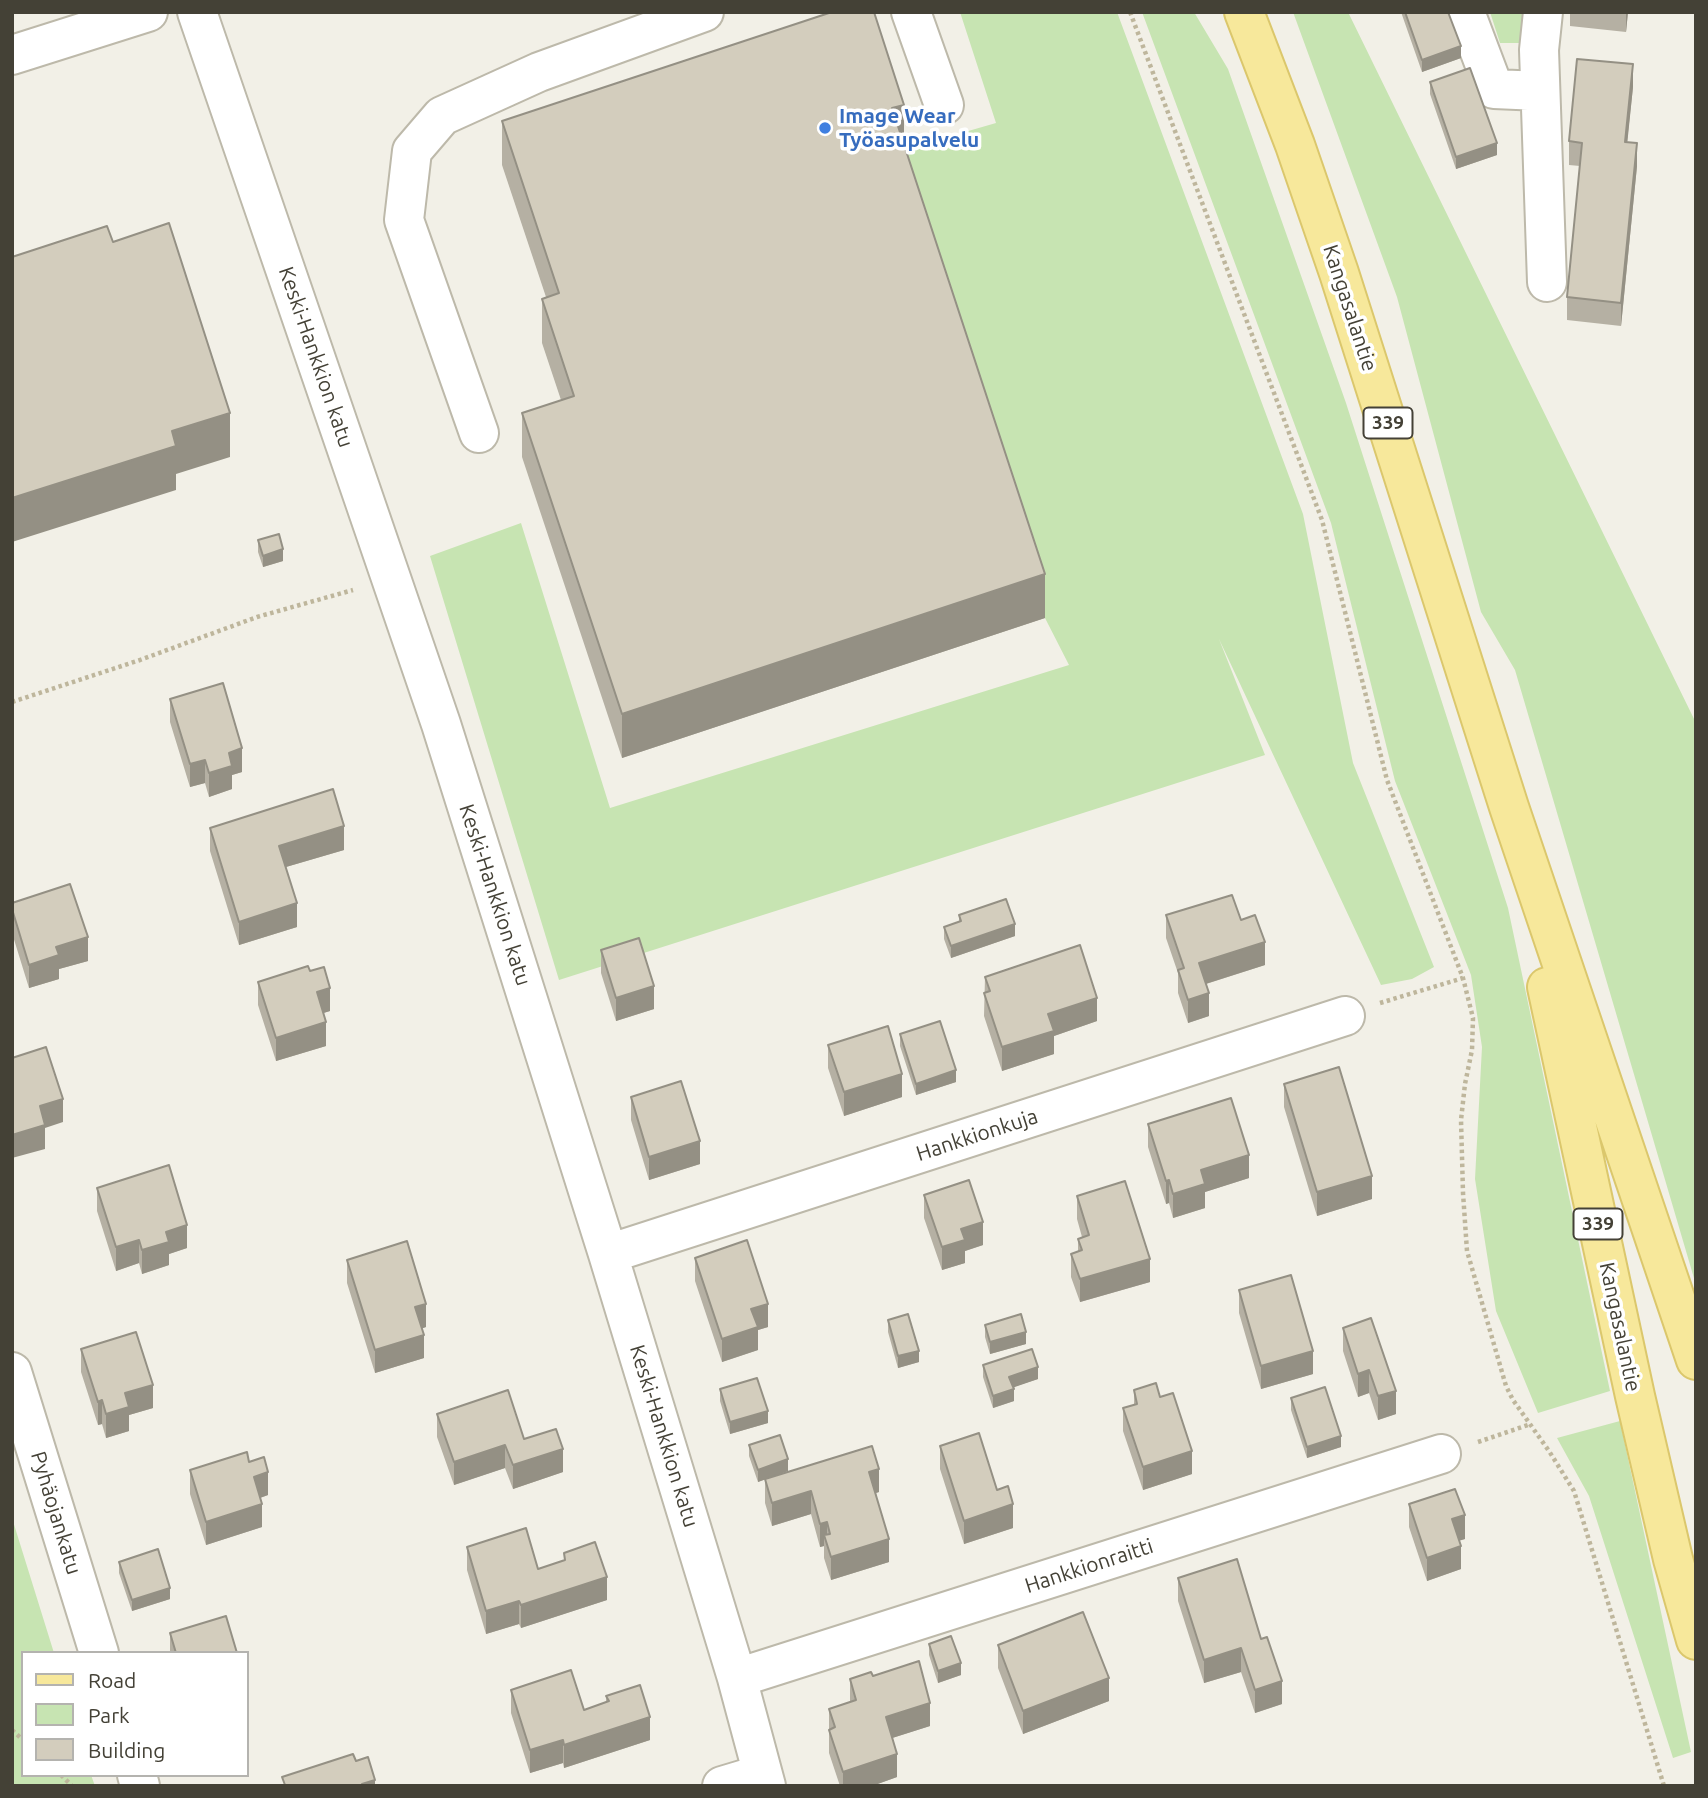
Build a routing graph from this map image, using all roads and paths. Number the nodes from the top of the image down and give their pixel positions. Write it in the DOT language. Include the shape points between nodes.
graph roads {
  1 [pos="148,12"];
  2 [pos="197,12"];
  3 [pos="704,12"];
  4 [pos="911,12"];
  5 [pos="1130,12"];
  6 [pos="1244,12"];
  7 [pos="1465,12"];
  8 [pos="1543,12"];
  9 [pos="12,55"];
  10 [pos="1540,91"];
  11 [pos="944,105"];
  12 [pos="1547,282"];
  13 [pos="479,433"];
  14 [pos="391,579"];
  15 [pos="12,702"];
  16 [pos="1509,807"];
  17 [pos="1463,978"];
  18 [pos="1345,1016"];
  19 [pos="608,1254"];
  20 [pos="1696,1360"];
  21 [pos="12,1372"];
  22 [pos="1531,1424"];
  23 [pos="1441,1454"];
  24 [pos="1696,1640"];
  25 [pos="98,1651"];
  26 [pos="737,1678"];
  27 [pos="764,1780"];
  28 [pos="722,1786"];
  29 [pos="1664,1786"];
  1 -- 9 [label="street"];
  2 -- 14 [label="street, Keski-Hankkion katu"];
  3 -- 13 [label="street" via="539,72 442,116 412,151 404,220"];
  4 -- 11 [label="street"];
  5 -- 17 [label="path" via="1322,520 1387,780"];
  6 -- 16 [label="main road, Kangasalantie / 339" via="1339,273"];
  7 -- 10 [label="street" via="1494,89"];
  8 -- 10 [label="street"];
  10 -- 12 [label="street"];
  14 -- 15 [label="path" via="257,617"];
  14 -- 19 [label="street, Keski-Hankkion katu"];
  16 -- 20 [label="main road, Kangasalantie / 339"];
  16 -- 24 [label="main road, Kangasalantie / 339" via="1635,1396"];
  17 -- 18 [label="path"];
  17 -- 22 [label="path" via="1473,1018 1461,1120 1467,1251 1506,1386"];
  18 -- 19 [label="street, Hankkionkuja"];
  19 -- 26 [label="street, Keski-Hankkion katu"];
  21 -- 25 [label="street, Pyhäojankatu"];
  22 -- 23 [label="path"];
  22 -- 29 [label="path" via="1574,1491"];
  23 -- 26 [label="street, Hankkionraitti"];
  26 -- 27 [label="street, Keski-Hankkion katu"];
  27 -- 28 [label="street"];
}
